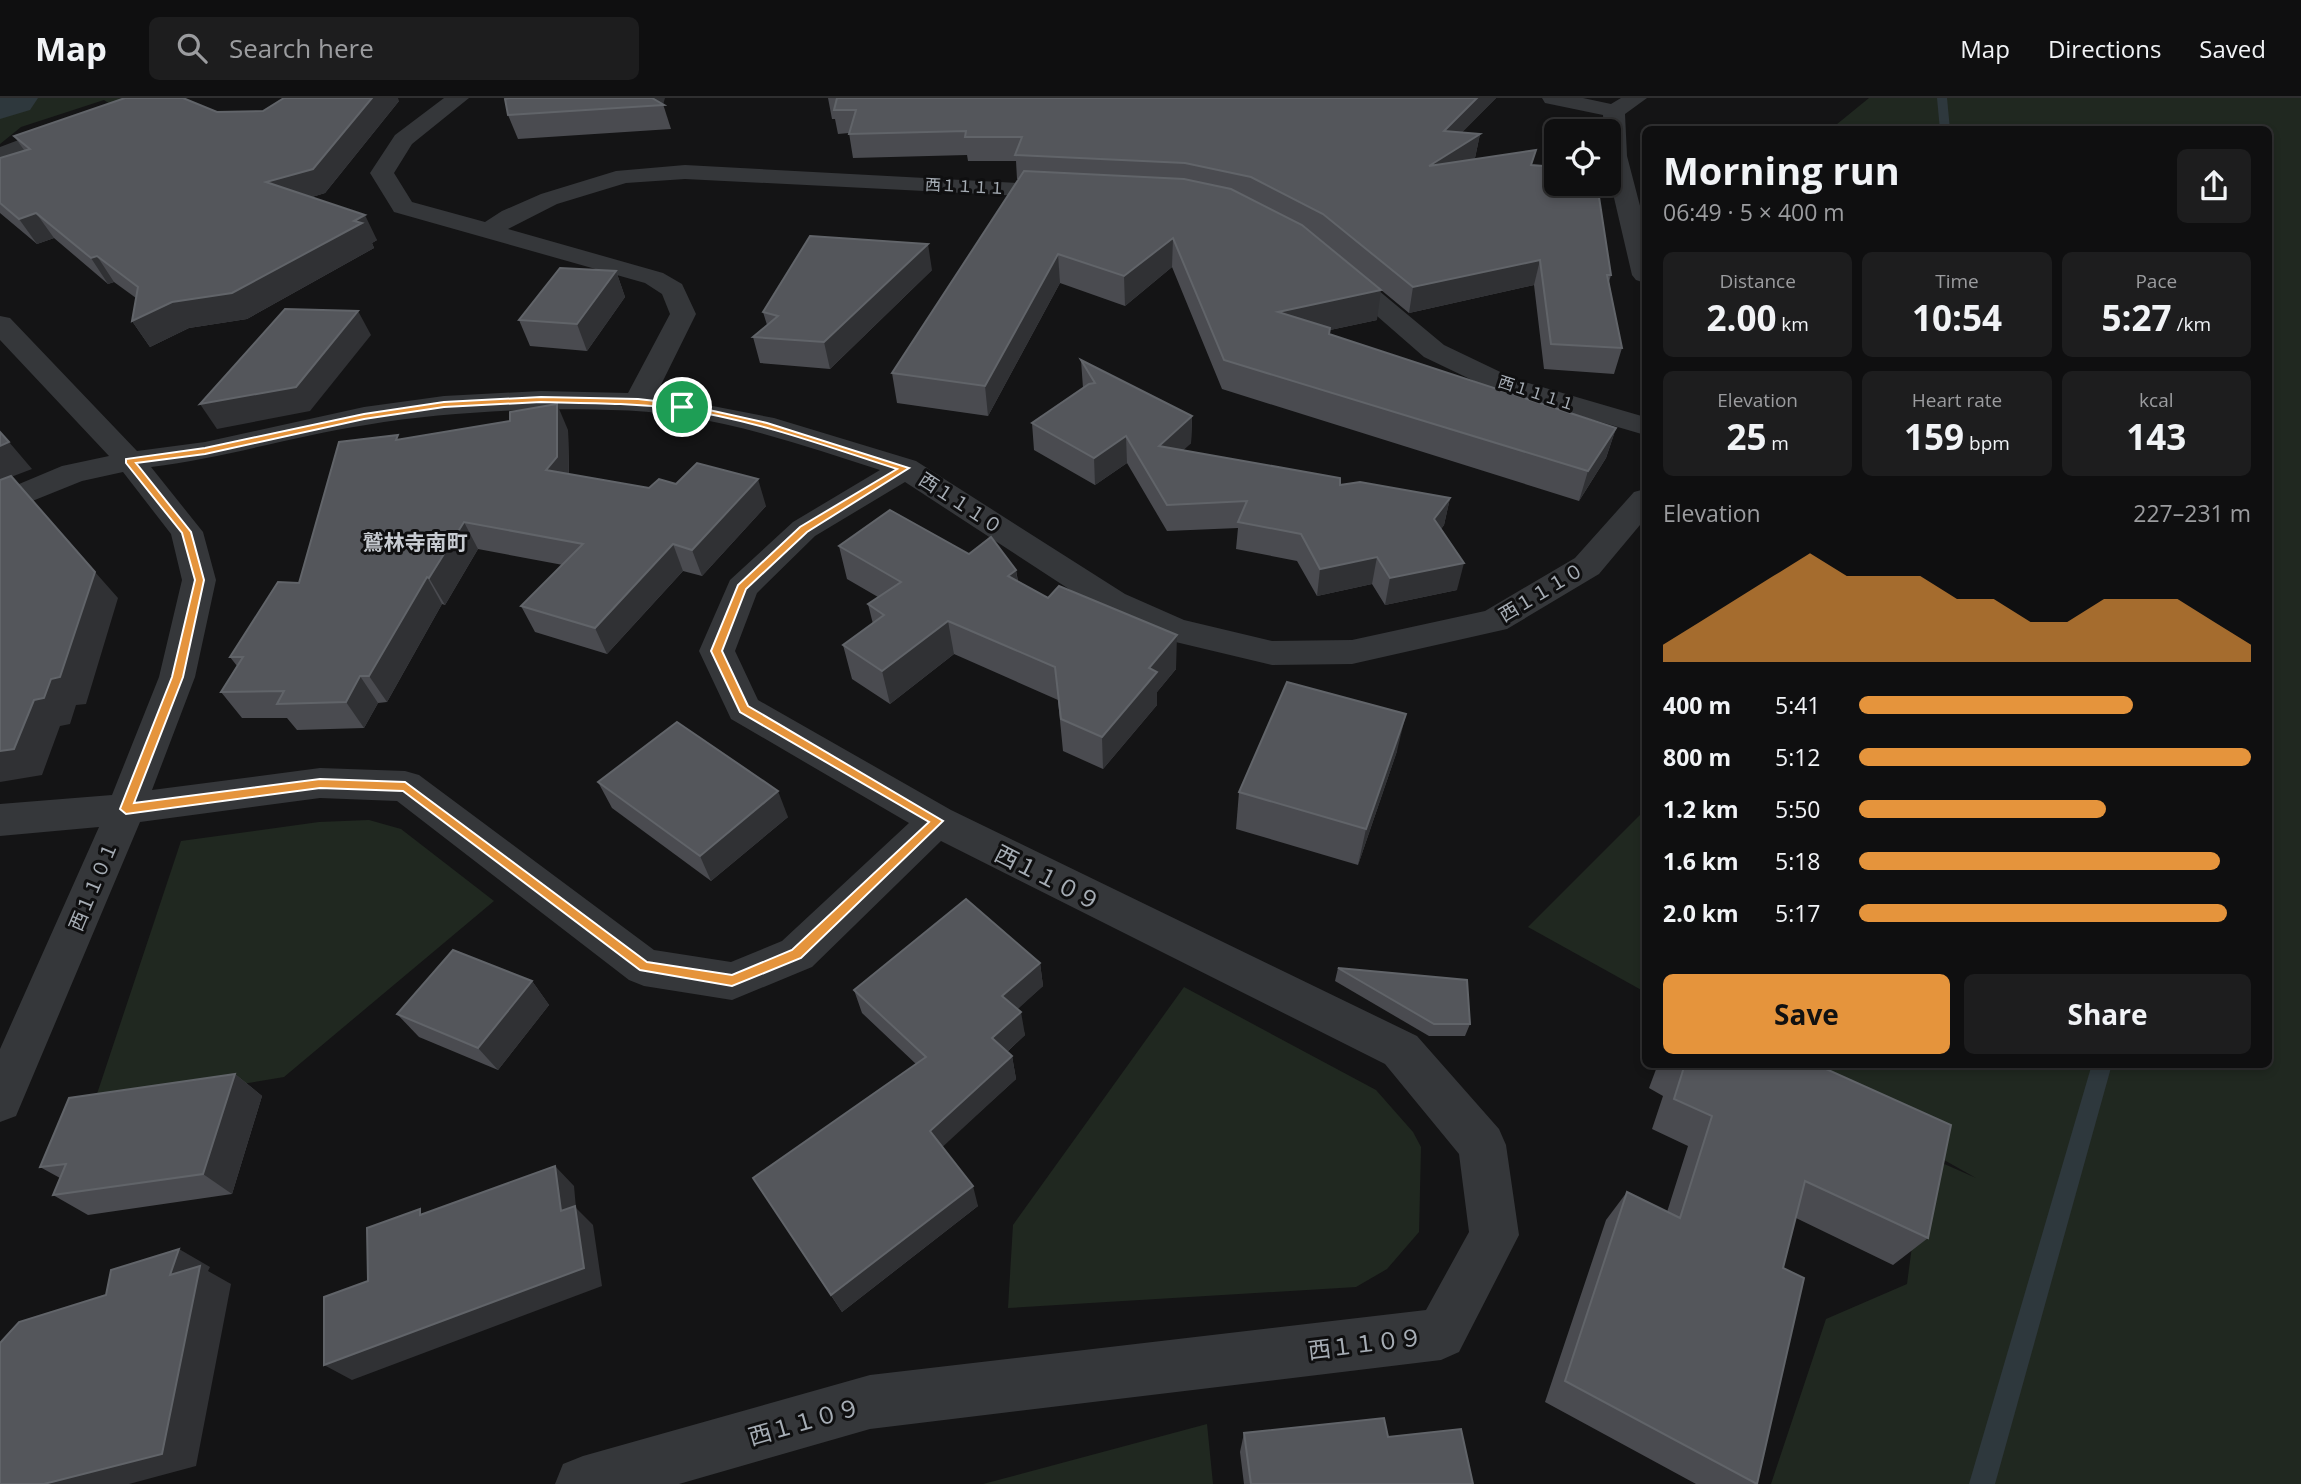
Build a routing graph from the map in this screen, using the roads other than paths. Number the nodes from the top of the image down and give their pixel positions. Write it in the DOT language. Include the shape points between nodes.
graph roads {
  1 [pos="168,98"];
  2 [pos="458,98"];
  3 [pos="1553,98"];
  4 [pos="1636,98"];
  5 [pos="1614,111"];
  6 [pos="0,155"];
  7 [pos="1087,192"];
  8 [pos="487,232"];
  9 [pos="1321,254"];
  10 [pos="1642,263"];
  11 [pos="8,341"];
  12 [pos="638,402"];
  13 [pos="1642,425"];
  14 [pos="130,461"];
  15 [pos="905,468"];
  16 [pos="1642,502"];
  17 [pos="0,504"];
  18 [pos="126,809"];
  19 [pos="0,820"];
  20 [pos="937,821"];
  21 [pos="0,1101"];
  22 [pos="583,1484"];
  1 -- 6 [label="street" via="117,111"];
  2 -- 8 [label="street" via="403,140 382,173 403,207"];
  3 -- 5 [label="street"];
  4 -- 5 [label="street"];
  5 -- 10 [label="street" via="1616,156"];
  7 -- 8 [label="street, 西１１１１" via="685,172 624,176 549,199"];
  8 -- 12 [label="street" via="594,259 654,278 673,290 683,314"];
  9 -- 13 [label="street, 西１１１１" via="1434,351 1505,385"];
  11 -- 14 [label="street, 西１１０１"];
  12 -- 14 [label="street, 西１１１０" via="444,405"];
  12 -- 15 [label="street, 西１１１０" via="764,424"];
  14 -- 17 [label="street, 西１１１０" via="73,473"];
  14 -- 18 [label="street, 西１１０１" via="187,532 200,580 177,677"];
  15 -- 16 [label="street, 西１１１０" via="1113,602 1175,631 1272,653 1352,652 1495,621 1587,566"];
  15 -- 20 [label="street" via="804,529 742,588 717,651 744,709"];
  18 -- 19 [label="street"];
  18 -- 20 [label="street" via="320,783 405,786 644,967 732,981 797,954"];
  18 -- 21 [label="street, 西１１０１"];
  20 -- 22 [label="street, 西１１０９" via="1401,1050 1482,1145 1494,1235 1441,1334 870,1402"];
}
